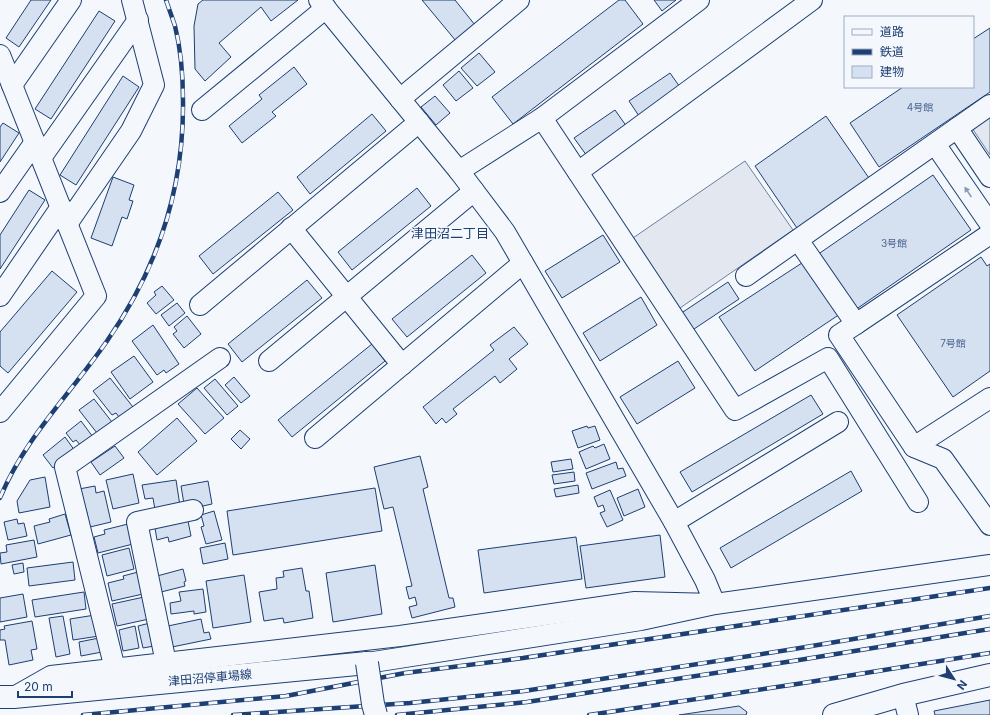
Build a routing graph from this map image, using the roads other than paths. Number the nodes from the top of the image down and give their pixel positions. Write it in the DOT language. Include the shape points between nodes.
graph roads {
  1 [pos="71,0"];
  2 [pos="132,0"];
  3 [pos="699,0"];
  4 [pos="812,0"];
  5 [pos="323,4"];
  6 [pos="507,4"];
  7 [pos="138,20"];
  8 [pos="5,74"];
  9 [pos="400,99"];
  10 [pos="990,105"];
  11 [pos="202,110"];
  12 [pos="542,118"];
  13 [pos="420,122"];
  14 [pos="957,128"];
  15 [pos="935,144"];
  16 [pos="38,150"];
  17 [pos="459,171"];
  18 [pos="578,172"];
  19 [pos="990,177"];
  20 [pos="474,191"];
  21 [pos="0,192"];
  22 [pos="64,216"];
  23 [pos="990,224"];
  24 [pos="291,228"];
  25 [pos="990,234"];
  26 [pos="798,240"];
  27 [pos="523,263"];
  28 [pos="746,276"];
  29 [pos="0,296"];
  30 [pos="347,296"];
  31 [pos="200,305"];
  32 [pos="856,324"];
  33 [pos="220,358"];
  34 [pos="269,361"];
  35 [pos="402,365"];
  36 [pos="990,398"];
  37 [pos="0,412"];
  38 [pos="838,422"];
  39 [pos="315,438"];
  40 [pos="914,447"];
  41 [pos="918,502"];
  42 [pos="193,510"];
  43 [pos="674,522"];
  44 [pos="990,525"];
  45 [pos="990,565"];
  46 [pos="715,604"];
  47 [pos="166,663"];
  48 [pos="367,663"];
  49 [pos="115,669"];
  50 [pos="990,675"];
  51 [pos="7,697"];
  52 [pos="905,705"];
  53 [pos="376,715"];
  54 [pos="834,715"];
  1 -- 8 [label="street"];
  2 -- 7 [label="street"];
  3 -- 12 [label="street"];
  4 -- 18 [label="street"];
  5 -- 9 [label="street"];
  5 -- 11 [label="street"];
  6 -- 9 [label="street"];
  7 -- 16 [label="street"];
  7 -- 22 [label="street" via="154,85 131,131"];
  8 -- 16 [label="street"];
  9 -- 13 [label="street"];
  10 -- 14 [label="street"];
  12 -- 17 [label="street"];
  12 -- 18 [label="street"];
  13 -- 17 [label="street"];
  13 -- 24 [label="street"];
  14 -- 15 [label="street"];
  14 -- 19 [label="street"];
  23 -- 15 [label="street, one-way"];
  15 -- 26 [label="street"];
  16 -- 21 [label="street"];
  16 -- 22 [label="street"];
  17 -- 20 [label="street"];
  18 -- 41 [label="street" via="735,410 828,358"];
  20 -- 27 [label="street"];
  20 -- 30 [label="street"];
  22 -- 29 [label="street"];
  22 -- 37 [label="street" via="96,296"];
  24 -- 30 [label="street"];
  24 -- 31 [label="street"];
  25 -- 32 [label="street"];
  26 -- 28 [label="street"];
  26 -- 32 [label="street"];
  27 -- 35 [label="street"];
  27 -- 43 [label="street"];
  30 -- 34 [label="street"];
  30 -- 35 [label="street"];
  32 -- 40 [label="street" via="839,335"];
  33 -- 49 [label="street" via="65,467"];
  35 -- 39 [label="street"];
  36 -- 40 [label="street"];
  38 -- 43 [label="street"];
  40 -- 44 [label="street" via="943,459"];
  42 -- 47 [label="street" via="137,522"];
  43 -- 46 [label="street"];
  45 -- 46 [label="street"];
  46 -- 47 [label="street" via="635,602 400,636"];
  46 -- 48 [label="street" via="641,620"];
  47 -- 49 [label="street"];
  48 -- 51 [label="main road, 津田沼停車場線"];
  48 -- 53 [label="main road, bridge"];
  49 -- 51 [label="street" via="51,676"];
  50 -- 52 [label="main road"];
  52 -- 54 [label="main road"];
}
